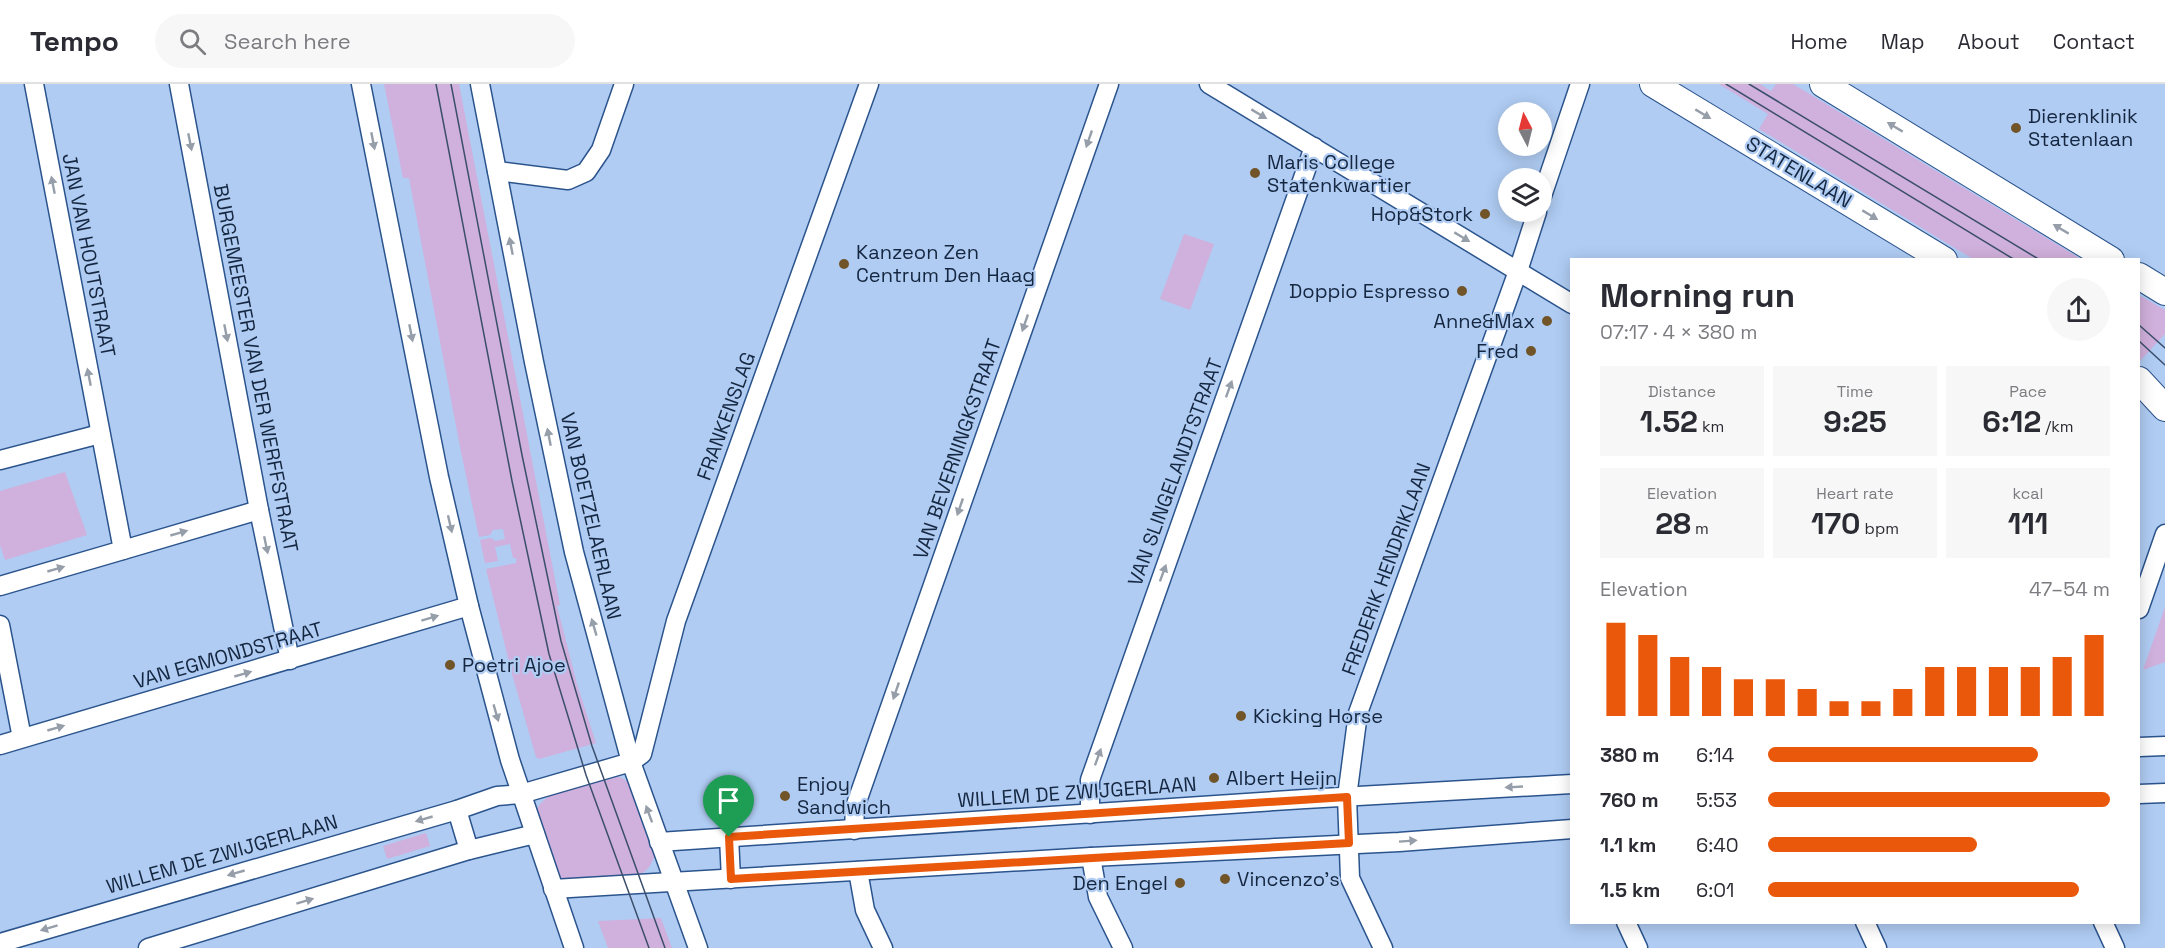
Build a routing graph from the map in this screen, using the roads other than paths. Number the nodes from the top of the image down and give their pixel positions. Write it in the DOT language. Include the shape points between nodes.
graph roads {
  1 [pos="34,84"];
  2 [pos="179,84"];
  3 [pos="361,84"];
  4 [pos="480,84"];
  5 [pos="624,84"];
  6 [pos="870,84"];
  7 [pos="1109,84"];
  8 [pos="1209,84"];
  9 [pos="1580,84"];
  10 [pos="1653,84"];
  11 [pos="1823,84"];
  12 [pos="1314,147"];
  13 [pos="1552,168"];
  14 [pos="497,171"];
  15 [pos="1534,222"];
  16 [pos="1941,258"];
  17 [pos="2108,258"];
  18 [pos="1518,271"];
  19 [pos="2140,277"];
  20 [pos="2165,292"];
  21 [pos="1570,303"];
  22 [pos="100,434"];
  23 [pos="0,460"];
  24 [pos="259,510"];
  25 [pos="2165,534"];
  26 [pos="123,550"];
  27 [pos="0,586"];
  28 [pos="469,606"];
  29 [pos="2140,606"];
  30 [pos="0,626"];
  31 [pos="290,660"];
  32 [pos="22,738"];
  33 [pos="0,745"];
  34 [pos="2165,746"];
  35 [pos="2140,747"];
  36 [pos="631,762"];
  37 [pos="1570,784"];
  38 [pos="2165,793"];
  39 [pos="521,794"];
  40 [pos="2140,794"];
  41 [pos="1347,797"];
  42 [pos="457,810"];
  43 [pos="1090,814"];
  44 [pos="1570,829"];
  45 [pos="854,830"];
  46 [pos="535,834"];
  47 [pos="729,837"];
  48 [pos="659,842"];
  49 [pos="1349,843"];
  50 [pos="469,850"];
  51 [pos="1091,857"];
  52 [pos="858,871"];
  53 [pos="731,879"];
  54 [pos="674,883"];
  55 [pos="553,889"];
  56 [pos="1627,924"];
  57 [pos="1866,924"];
  58 [pos="2104,924"];
  59 [pos="0,943"];
  60 [pos="148,948"];
  61 [pos="574,948"];
  62 [pos="698,948"];
  63 [pos="883,948"];
  64 [pos="1123,948"];
  65 [pos="1383,948"];
  66 [pos="1638,948"];
  67 [pos="1877,948"];
  68 [pos="2115,948"];
  22 -- 1 [label="street, JAN VAN HOUTSTRAAT, one-way"];
  2 -- 24 [label="street, BURGEMEESTER VAN DER WERFFSTRAAT, one-way"];
  3 -- 28 [label="street, one-way" via="439,477"];
  4 -- 14 [label="street, VAN BOETZELAERLAAN"];
  5 -- 14 [label="street" via="601,150 586,172 568,180"];
  6 -- 36 [label="street, FRANKENSLAG" via="676,621 642,754"];
  7 -- 45 [label="street, VAN BEVERNINGKSTRAAT, one-way" via="855,807"];
  8 -- 12 [label="street, one-way"];
  9 -- 13 [label="street"];
  10 -- 16 [label="street, STATENLAAN, one-way"];
  17 -- 11 [label="street, one-way"];
  12 -- 18 [label="street, one-way"];
  43 -- 12 [label="street, VAN SLINGELANDTSTRAAT, one-way" via="1090,780"];
  36 -- 14 [label="street, VAN BOETZELAERLAAN, one-way" via="574,552"];
  15 -- 18 [label="street, FREDERIK HENDRIKLAAN"];
  18 -- 21 [label="street"];
  18 -- 41 [label="street, FREDERIK HENDRIKLAAN" via="1358,713"];
  19 -- 20 [label="street"];
  22 -- 23 [label="street"];
  22 -- 26 [label="street, JAN VAN HOUTSTRAAT"];
  26 -- 24 [label="street, one-way"];
  24 -- 31 [label="street, BURGEMEESTER VAN DER WERFFSTRAAT, one-way"];
  25 -- 29 [label="street"];
  27 -- 26 [label="street, one-way"];
  31 -- 28 [label="street, VAN EGMONDSTRAAT, one-way"];
  28 -- 39 [label="street, one-way"];
  30 -- 32 [label="street"];
  32 -- 31 [label="street, VAN EGMONDSTRAAT, one-way"];
  32 -- 33 [label="street, VAN EGMONDSTRAAT"];
  34 -- 35 [label="street"];
  36 -- 39 [label="street, WILLEM DE ZWIJGERLAAN"];
  48 -- 36 [label="street, VAN BOETZELAERLAAN, one-way"];
  37 -- 41 [label="street, WILLEM DE ZWIJGERLAAN, one-way"];
  38 -- 40 [label="street"];
  39 -- 42 [label="street, WILLEM DE ZWIJGERLAAN" via="497,796"];
  39 -- 46 [label="street"];
  41 -- 43 [label="street, WILLEM DE ZWIJGERLAAN"];
  41 -- 49 [label="street, FREDERIK HENDRIKLAAN"];
  42 -- 50 [label="street"];
  42 -- 59 [label="street, WILLEM DE ZWIJGERLAAN, one-way"];
  43 -- 45 [label="street, WILLEM DE ZWIJGERLAAN"];
  49 -- 44 [label="street, one-way"];
  45 -- 47 [label="street, WILLEM DE ZWIJGERLAAN"];
  46 -- 50 [label="street"];
  46 -- 55 [label="street"];
  47 -- 48 [label="street, WILLEM DE ZWIJGERLAAN"];
  47 -- 53 [label="street"];
  48 -- 54 [label="street, VAN BOETZELAERLAAN"];
  49 -- 51 [label="street"];
  49 -- 65 [label="street, FREDERIK HENDRIKLAAN" via="1350,878"];
  60 -- 50 [label="street, one-way"];
  51 -- 52 [label="street"];
  51 -- 64 [label="street" via="1098,897"];
  52 -- 53 [label="street"];
  52 -- 63 [label="street" via="865,910"];
  53 -- 54 [label="street"];
  54 -- 55 [label="street"];
  54 -- 62 [label="street, VAN BOETZELAERLAAN"];
  55 -- 61 [label="street"];
  56 -- 66 [label="street"];
  57 -- 67 [label="street"];
  58 -- 68 [label="street"];
}
